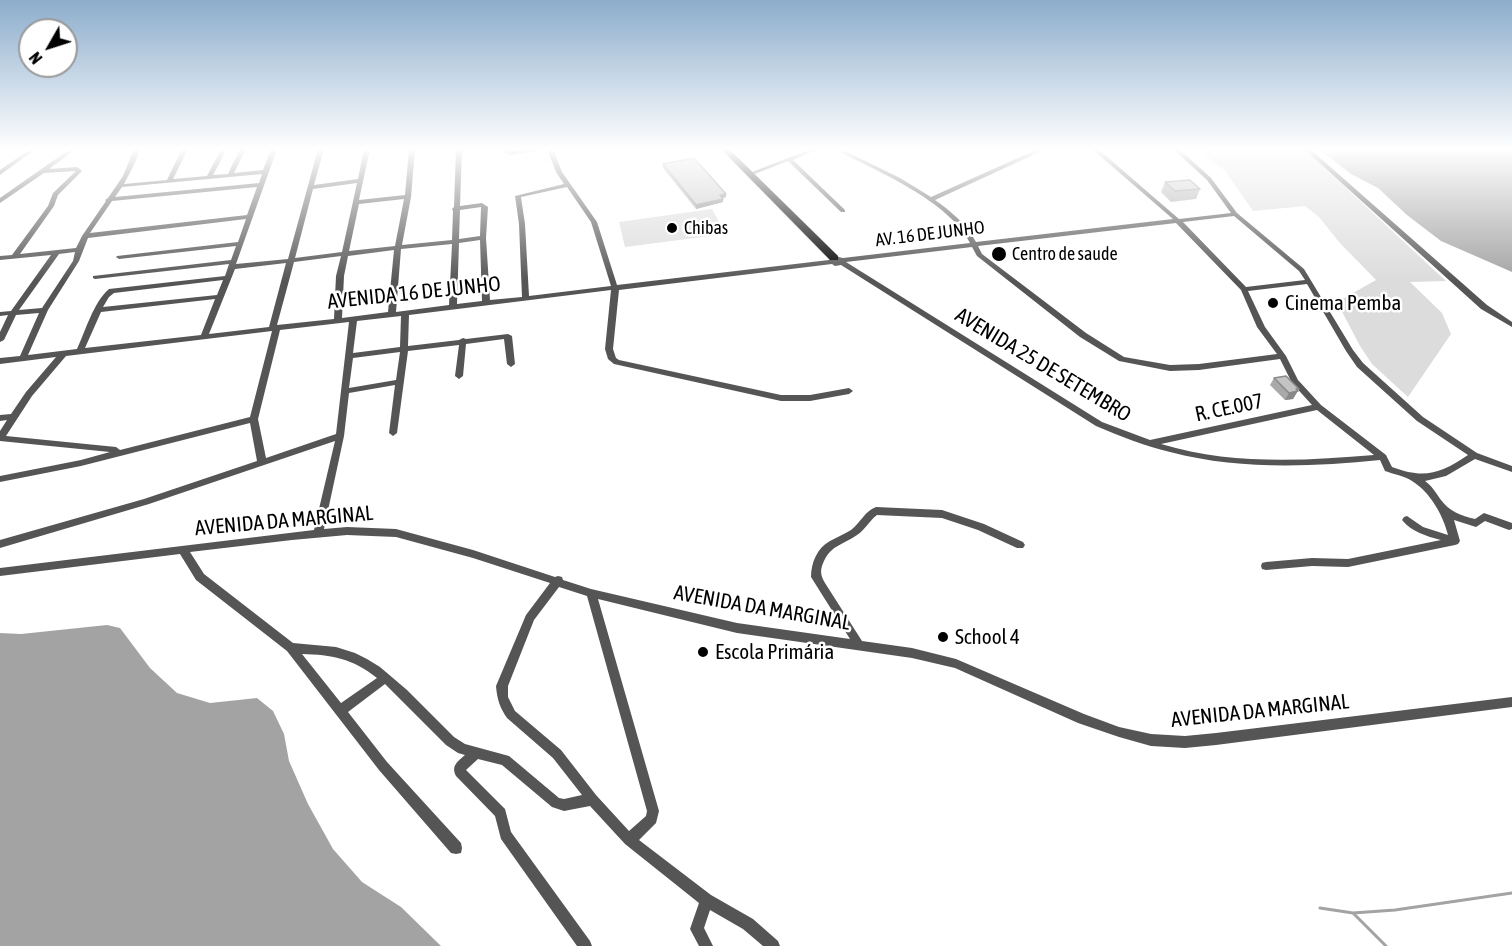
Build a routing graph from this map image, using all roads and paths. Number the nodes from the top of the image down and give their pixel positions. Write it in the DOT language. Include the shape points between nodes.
graph roads {
  1 [pos="56,193"];
  2 [pos="113,193"];
  3 [pos="178,193"];
  4 [pos="258,193"];
  5 [pos="309,193"];
  6 [pos="357,193"];
  7 [pos="408,193"];
  8 [pos="456,193"];
  9 [pos="531,193"];
  10 [pos="574,193"];
  11 [pos="769,193"];
  12 [pos="824,193"];
  13 [pos="922,193"];
  14 [pos="942,193"];
  15 [pos="1147,193"];
  16 [pos="1220,193"];
  17 [pos="1358,193"];
  18 [pos="408,197"];
  19 [pos="931,198"];
  20 [pos="108,200"];
  21 [pos="355,202"];
  22 [pos="455,209"];
  23 [pos="843,211"];
  24 [pos="1236,214"];
  25 [pos="248,217"];
  26 [pos="1176,219"];
  27 [pos="85,236"];
  28 [pos="483,238"];
  29 [pos="454,242"];
  30 [pos="975,243"];
  31 [pos="239,244"];
  32 [pos="398,249"];
  33 [pos="79,250"];
  34 [pos="56,253"];
  35 [pos="345,254"];
  36 [pos="119,257"];
  37 [pos="7,258"];
  38 [pos="289,261"];
  39 [pos="838,261"];
  40 [pos="232,265"];
  41 [pos="0,267"];
  42 [pos="95,277"];
  43 [pos="226,278"];
  44 [pos="1310,282"];
  45 [pos="615,289"];
  46 [pos="1244,289"];
  47 [pos="218,297"];
  48 [pos="526,300"];
  49 [pos="486,303"];
  50 [pos="453,307"];
  51 [pos="44,310"];
  52 [pos="98,310"];
  53 [pos="405,312"];
  54 [pos="13,313"];
  55 [pos="392,313"];
  56 [pos="0,314"];
  57 [pos="338,319"];
  58 [pos="353,319"];
  59 [pos="1512,325"];
  60 [pos="274,328"];
  61 [pos="204,336"];
  62 [pos="0,340"];
  63 [pos="463,340"];
  64 [pos="404,349"];
  65 [pos="80,351"];
  66 [pos="64,353"];
  67 [pos="348,356"];
  68 [pos="1282,356"];
  69 [pos="23,358"];
  70 [pos="0,361"];
  71 [pos="511,364"];
  72 [pos="459,376"];
  73 [pos="398,382"];
  74 [pos="345,391"];
  75 [pos="849,391"];
  76 [pos="1318,407"];
  77 [pos="14,417"];
  78 [pos="0,418"];
  79 [pos="254,419"];
  80 [pos="393,433"];
  81 [pos="340,436"];
  82 [pos="0,438"];
  83 [pos="1147,443"];
  84 [pos="125,451"];
  85 [pos="1474,455"];
  86 [pos="1383,457"];
  87 [pos="262,462"];
  88 [pos="1512,469"];
  89 [pos="1409,477"];
  90 [pos="0,479"];
  91 [pos="1441,508"];
  92 [pos="1407,520"];
  93 [pos="1509,526"];
  94 [pos="318,534"];
  95 [pos="1455,541"];
  96 [pos="0,544"];
  97 [pos="1020,545"];
  98 [pos="183,550"];
  99 [pos="1266,566"];
  100 [pos="0,572"];
  101 [pos="558,580"];
  102 [pos="591,593"];
  103 [pos="859,645"];
  104 [pos="291,648"];
  105 [pos="385,678"];
  106 [pos="1512,702"];
  107 [pos="340,710"];
  108 [pos="477,752"];
  109 [pos="592,799"];
  110 [pos="629,840"];
  111 [pos="456,848"];
  112 [pos="706,900"];
  113 [pos="585,946"];
  114 [pos="706,946"];
  115 [pos="773,946"];
  1 -- 37 [label="street" via="51,206"];
  2 -- 20 [label="street"];
  3 -- 20 [label="street"];
  4 -- 25 [label="street"];
  5 -- 38 [label="street"];
  6 -- 21 [label="street"];
  7 -- 18 [label="street"];
  8 -- 22 [label="street"];
  9 -- 48 [label="street" via="518,196"];
  10 -- 45 [label="street" via="594,222"];
  11 -- 39 [label="highway, AVENIDA 25 DE SETEMBRO"];
  12 -- 23 [label="street"];
  13 -- 19 [label="street"];
  14 -- 19 [label="street"];
  15 -- 26 [label="street"];
  16 -- 24 [label="street"];
  17 -- 59 [label="street" via="1484,308"];
  18 -- 21 [label="street"];
  18 -- 32 [label="street"];
  19 -- 30 [label="street"];
  20 -- 27 [label="street"];
  21 -- 35 [label="street"];
  22 -- 28 [label="street" via="484,206"];
  22 -- 29 [label="street"];
  24 -- 26 [label="street, AV. 16 DE JUNHO"];
  24 -- 44 [label="street" via="1302,270"];
  25 -- 27 [label="street"];
  25 -- 31 [label="street"];
  26 -- 30 [label="street, AV. 16 DE JUNHO"];
  26 -- 46 [label="street"];
  27 -- 33 [label="street"];
  28 -- 29 [label="street"];
  28 -- 49 [label="street"];
  29 -- 32 [label="street"];
  29 -- 50 [label="street"];
  30 -- 39 [label="street, AV. 16 DE JUNHO"];
  30 -- 68 [label="street" via="978,255 1083,335 1122,359 1180,368"];
  31 -- 36 [label="street"];
  31 -- 40 [label="street"];
  32 -- 35 [label="street"];
  32 -- 55 [label="street"];
  33 -- 34 [label="street"];
  33 -- 51 [label="street"];
  34 -- 37 [label="street"];
  34 -- 54 [label="street"];
  35 -- 38 [label="street"];
  35 -- 57 [label="street"];
  37 -- 41 [label="street"];
  38 -- 40 [label="street"];
  38 -- 60 [label="street"];
  39 -- 45 [label="street, AVENIDA 16 DE JUNHO"];
  39 -- 83 [label="street, AVENIDA 25 DE SETEMBRO" via="1099,424"];
  40 -- 42 [label="street"];
  40 -- 43 [label="street"];
  43 -- 47 [label="street"];
  43 -- 52 [label="street" via="112,291"];
  44 -- 46 [label="street"];
  44 -- 85 [label="street" via="1360,365 1420,419"];
  45 -- 48 [label="street, AVENIDA 16 DE JUNHO"];
  45 -- 75 [label="street" via="609,349 614,361 781,398"];
  46 -- 68 [label="street" via="1261,327"];
  47 -- 52 [label="street"];
  47 -- 61 [label="street"];
  48 -- 49 [label="street, AVENIDA 16 DE JUNHO"];
  49 -- 50 [label="street, AVENIDA 16 DE JUNHO"];
  50 -- 53 [label="street, AVENIDA 16 DE JUNHO"];
  51 -- 54 [label="street"];
  51 -- 69 [label="street"];
  52 -- 65 [label="street"];
  53 -- 55 [label="street, AVENIDA 16 DE JUNHO"];
  53 -- 64 [label="street"];
  54 -- 56 [label="street"];
  54 -- 62 [label="street"];
  55 -- 58 [label="street, AVENIDA 16 DE JUNHO"];
  57 -- 58 [label="street, AVENIDA 16 DE JUNHO"];
  57 -- 60 [label="street, AVENIDA 16 DE JUNHO"];
  58 -- 67 [label="street"];
  60 -- 61 [label="street, AVENIDA 16 DE JUNHO"];
  60 -- 79 [label="street"];
  61 -- 65 [label="street, AVENIDA 16 DE JUNHO"];
  63 -- 64 [label="street"];
  63 -- 71 [label="street" via="510,336"];
  63 -- 72 [label="street"];
  64 -- 67 [label="street"];
  64 -- 73 [label="street"];
  65 -- 66 [label="street, AVENIDA 16 DE JUNHO"];
  66 -- 69 [label="street, AVENIDA 16 DE JUNHO"];
  66 -- 77 [label="street"];
  67 -- 74 [label="street"];
  68 -- 76 [label="street" via="1295,381"];
  69 -- 70 [label="street, AVENIDA 16 DE JUNHO"];
  73 -- 74 [label="street"];
  73 -- 80 [label="street"];
  74 -- 81 [label="street"];
  76 -- 83 [label="street, R. CE.007"];
  76 -- 86 [label="street"];
  77 -- 78 [label="street"];
  77 -- 82 [label="street"];
  79 -- 84 [label="street"];
  79 -- 87 [label="street"];
  81 -- 87 [label="street"];
  81 -- 94 [label="street"];
  82 -- 84 [label="street"];
  83 -- 86 [label="street, AVENIDA 25 DE SETEMBRO" via="1193,456 1244,463 1327,463"];
  84 -- 90 [label="street"];
  85 -- 88 [label="street"];
  85 -- 89 [label="street" via="1441,476"];
  86 -- 89 [label="street" via="1388,469"];
  87 -- 96 [label="street" via="135,505"];
  89 -- 91 [label="street" via="1424,484"];
  91 -- 93 [label="street" via="1470,522 1484,517"];
  91 -- 95 [label="street"];
  92 -- 95 [label="street" via="1420,530"];
  94 -- 98 [label="street, AVENIDA DA MARGINAL"];
  94 -- 101 [label="street, AVENIDA DA MARGINAL" via="396,533"];
  95 -- 99 [label="street" via="1348,563"];
  97 -- 103 [label="street" via="942,514 885,510 871,514 855,532 823,552 816,568 821,586"];
  98 -- 100 [label="street, AVENIDA DA MARGINAL"];
  98 -- 104 [label="street" via="200,577"];
  101 -- 102 [label="street, AVENIDA DA MARGINAL"];
  101 -- 109 [label="street" via="530,618 502,686 501,698 516,721 551,748"];
  102 -- 103 [label="street, AVENIDA DA MARGINAL" via="737,628"];
  102 -- 110 [label="street" via="653,811 652,819"];
  103 -- 106 [label="street, AVENIDA DA MARGINAL" via="956,664 1082,719 1151,740 1216,739"];
  104 -- 105 [label="street" via="353,656"];
  104 -- 107 [label="street"];
  105 -- 107 [label="street"];
  105 -- 108 [label="street" via="450,741"];
  107 -- 111 [label="street" via="383,766"];
  108 -- 109 [label="street" via="505,759 556,803"];
  108 -- 113 [label="street" via="459,772 501,813 505,835"];
  109 -- 110 [label="street"];
  110 -- 112 [label="street"];
  112 -- 114 [label="street" via="697,929"];
  112 -- 115 [label="street" via="748,924"];
}
